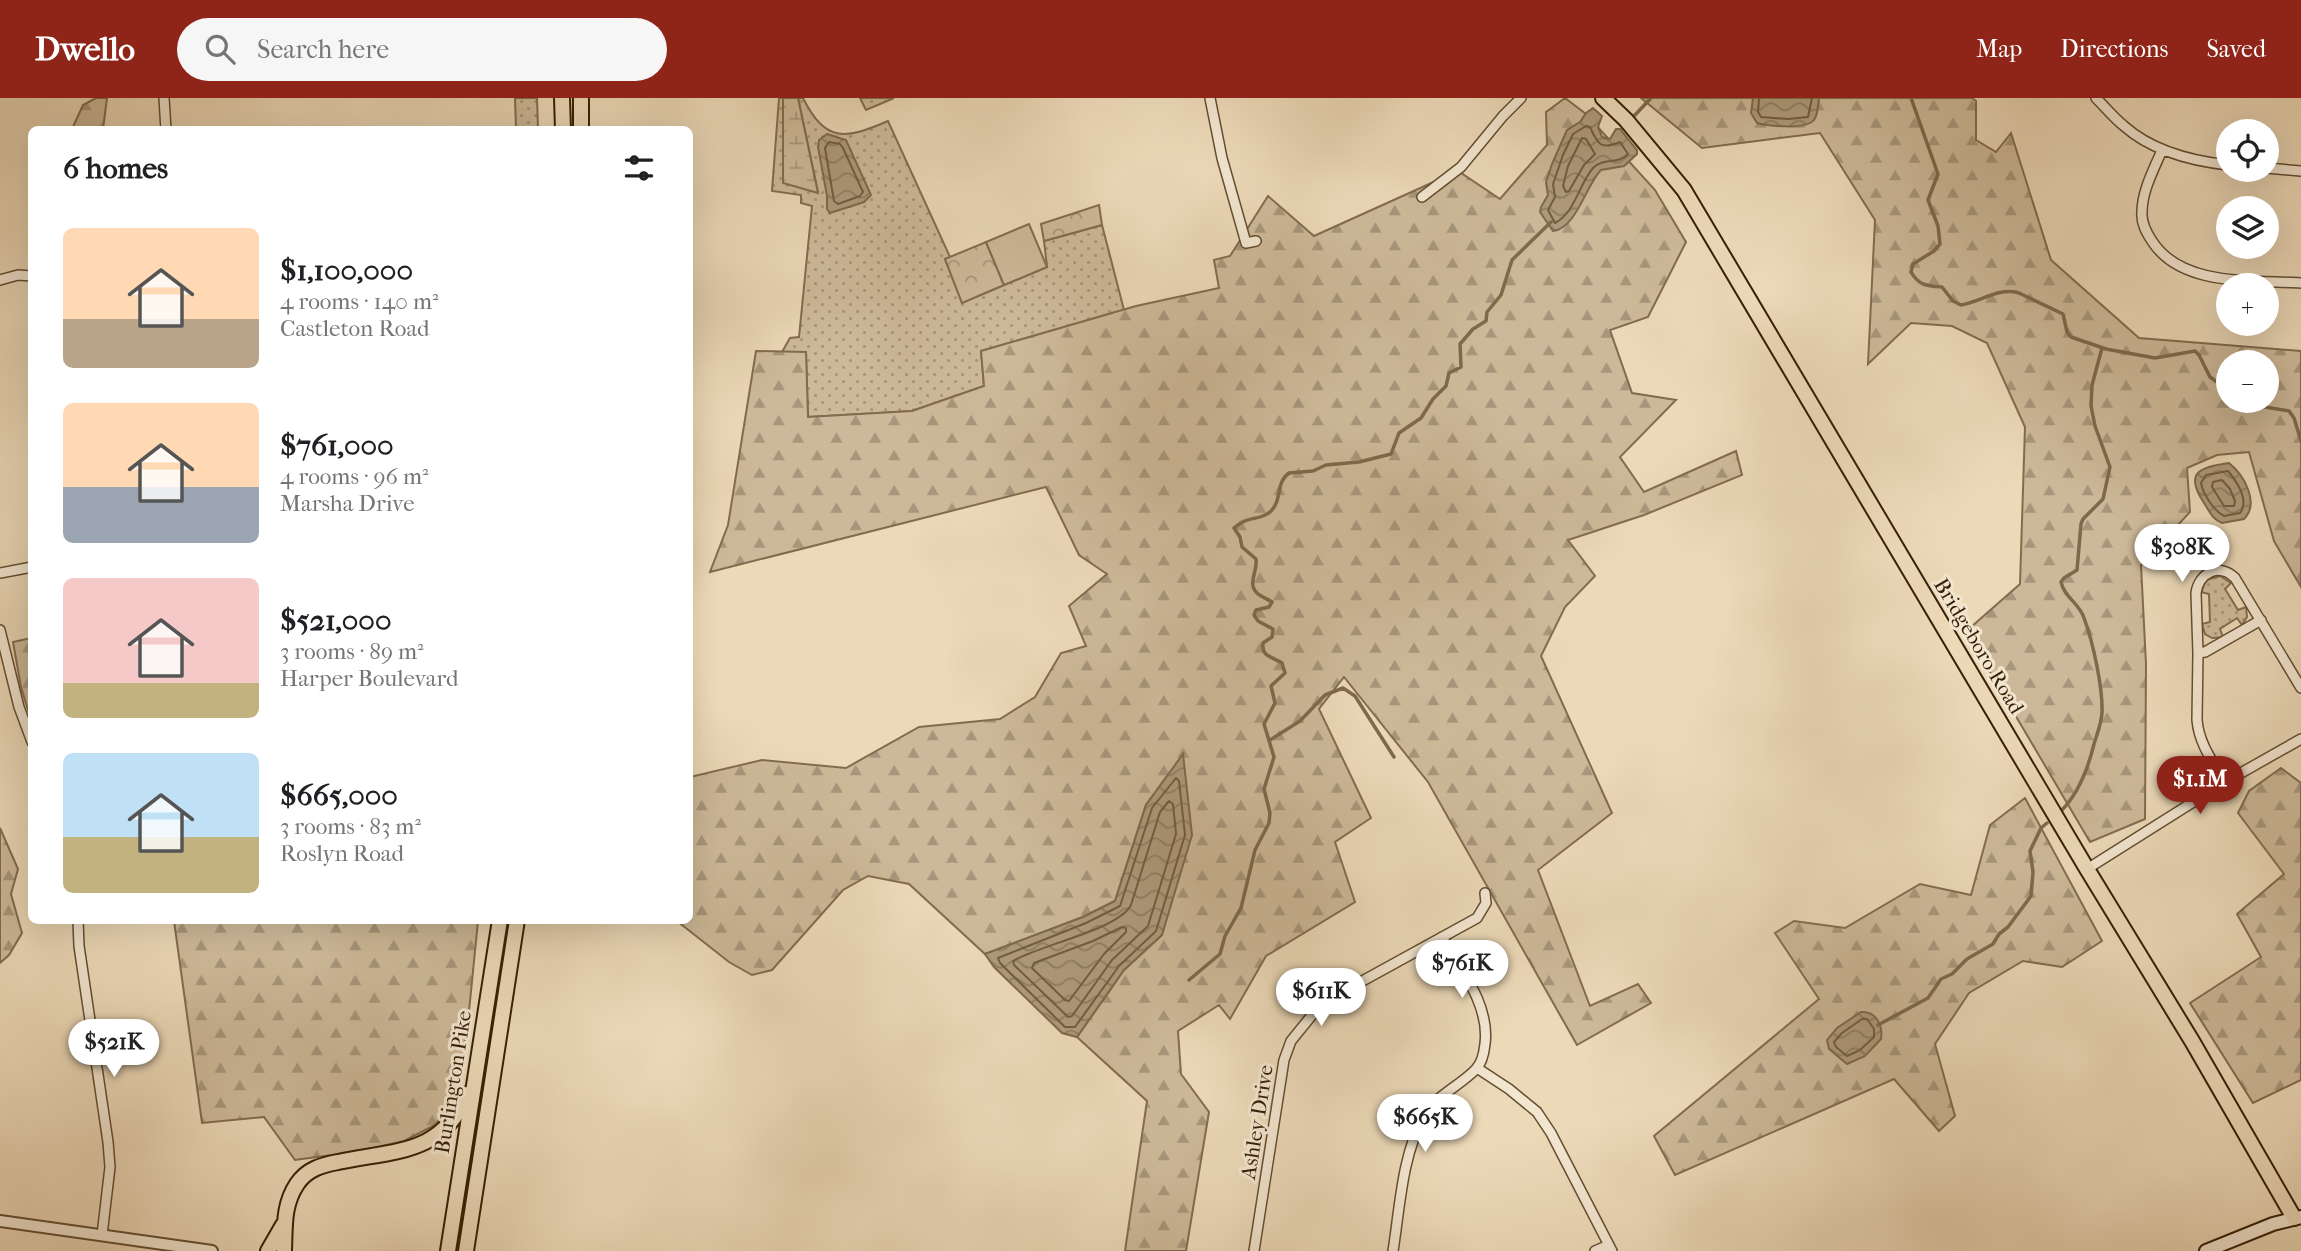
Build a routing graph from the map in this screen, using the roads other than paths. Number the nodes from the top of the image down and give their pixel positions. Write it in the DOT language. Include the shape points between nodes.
graph roads {
  1 [pos="164,98"];
  2 [pos="562,98"];
  3 [pos="581,98"];
  4 [pos="1210,98"];
  5 [pos="1521,98"];
  6 [pos="1603,98"];
  7 [pos="2096,98"];
  8 [pos="166,126"];
  9 [pos="563,126"];
  10 [pos="581,126"];
  11 [pos="2162,150"];
  12 [pos="2216,162"];
  13 [pos="2279,169"];
  14 [pos="2301,171"];
  15 [pos="1422,197"];
  16 [pos="1251,242"];
  17 [pos="28,276"];
  18 [pos="0,279"];
  19 [pos="2301,283"];
  20 [pos="28,568"];
  21 [pos="0,573"];
  22 [pos="2261,620"];
  23 [pos="0,631"];
  24 [pos="2198,653"];
  25 [pos="2301,688"];
  26 [pos="28,731"];
  27 [pos="2301,739"];
  28 [pos="2225,782"];
  29 [pos="2087,869"];
  30 [pos="1485,893"];
  31 [pos="78,924"];
  32 [pos="499,924"];
  33 [pos="516,924"];
  34 [pos="1442,937"];
  35 [pos="1477,1068"];
  36 [pos="476,1073"];
  37 [pos="0,1221"];
  38 [pos="2299,1222"];
  39 [pos="284,1223"];
  40 [pos="102,1235"];
  41 [pos="1611,1248"];
  42 [pos="212,1251"];
  43 [pos="268,1251"];
  44 [pos="284,1251"];
  45 [pos="448,1251"];
  46 [pos="466,1251"];
  47 [pos="1254,1251"];
  48 [pos="1393,1251"];
  49 [pos="1595,1251"];
  50 [pos="2206,1251"];
  1 -- 8 [label="street"];
  2 -- 9 [label="main road"];
  3 -- 10 [label="main road"];
  4 -- 16 [label="street" via="1222,158"];
  5 -- 15 [label="street" via="1461,167"];
  6 -- 29 [label="main road, Bridgeboro Road" via="1684,190"];
  7 -- 11 [label="street" via="2123,126"];
  11 -- 12 [label="street"];
  11 -- 19 [label="street" via="2142,211 2144,229 2168,261 2210,277"];
  13 -- 14 [label="street"];
  17 -- 18 [label="street"];
  20 -- 21 [label="street"];
  22 -- 24 [label="street"];
  22 -- 24 [label="street" via="2231,574 2211,571 2196,589"];
  22 -- 25 [label="street"];
  23 -- 26 [label="street"];
  24 -- 28 [label="street" via="2198,730"];
  27 -- 28 [label="street"];
  28 -- 29 [label="street"];
  29 -- 38 [label="main road, Bridgeboro Road"];
  30 -- 34 [label="street, Ashley Drive" via="1486,902 1477,918"];
  31 -- 40 [label="street" via="108,1142"];
  32 -- 36 [label="main road, Burlington Pike"];
  33 -- 46 [label="main road, Burlington Pike"];
  34 -- 35 [label="street" via="1484,1014 1486,1040"];
  34 -- 47 [label="street, Ashley Drive" via="1317,1009 1292,1041 1284,1060"];
  35 -- 41 [label="street" via="1537,1112"];
  35 -- 48 [label="street" via="1434,1103 1413,1137"];
  36 -- 39 [label="main road" via="461,1110 436,1137 421,1145 318,1167 297,1184"];
  36 -- 45 [label="main road, Burlington Pike"];
  37 -- 40 [label="street"];
  38 -- 50 [label="main road" via="2257,1229"];
  39 -- 43 [label="main road"];
  39 -- 44 [label="main road"];
  40 -- 42 [label="street"];
  41 -- 49 [label="street"];
}
